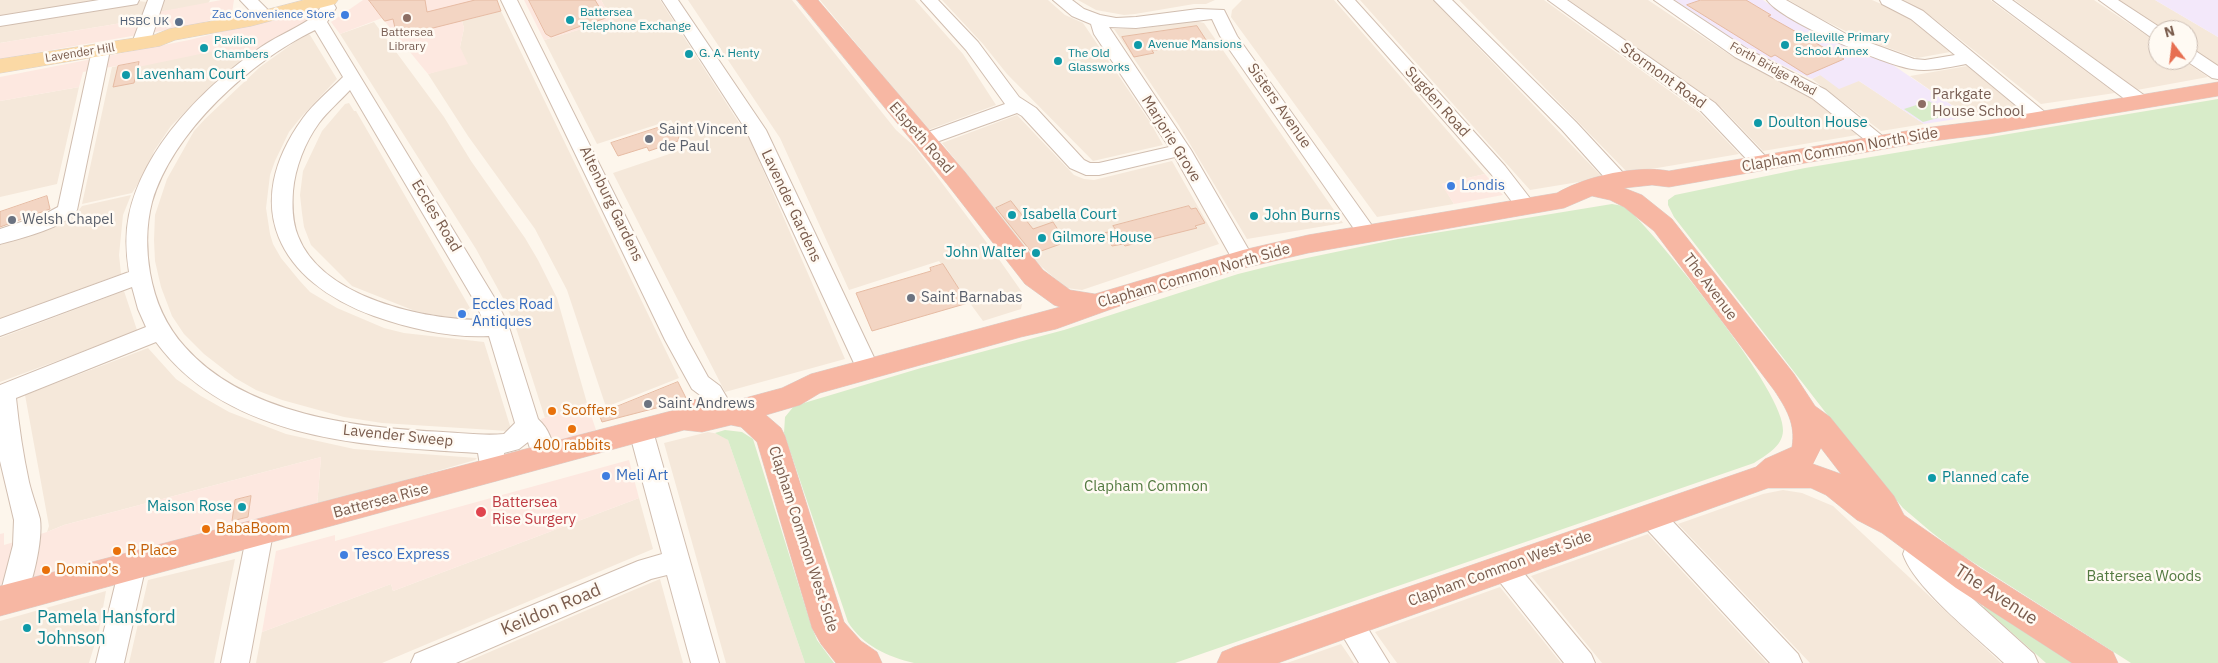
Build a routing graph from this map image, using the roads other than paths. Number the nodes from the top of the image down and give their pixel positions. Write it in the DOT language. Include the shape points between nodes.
graph roads {
  1 [pos="131,0"];
  2 [pos="156,0"];
  3 [pos="509,0"];
  4 [pos="670,0"];
  5 [pos="806,0"];
  6 [pos="929,0"];
  7 [pos="1061,0"];
  8 [pos="1346,0"];
  9 [pos="1442,0"];
  10 [pos="1556,0"];
  11 [pos="1662,0"];
  12 [pos="1775,0"];
  13 [pos="1888,0"];
  14 [pos="2002,0"];
  15 [pos="2107,0"];
  16 [pos="323,7"];
  17 [pos="1222,7"];
  18 [pos="255,12"];
  19 [pos="0,21"];
  20 [pos="1100,21"];
  21 [pos="2148,27"];
  22 [pos="150,41"];
  23 [pos="101,50"];
  24 [pos="1970,58"];
  25 [pos="2198,61"];
  26 [pos="0,66"];
  27 [pos="2218,74"];
  28 [pos="352,78"];
  29 [pos="2218,88"];
  30 [pos="2142,102"];
  31 [pos="1018,106"];
  32 [pos="2043,118"];
  33 [pos="924,140"];
  34 [pos="1881,143"];
  35 [pos="1181,150"];
  36 [pos="1761,163"];
  37 [pos="1669,179"];
  38 [pos="1610,188"];
  39 [pos="1526,206"];
  40 [pos="1663,225"];
  41 [pos="1368,234"];
  42 [pos="0,237"];
  43 [pos="1243,259"];
  44 [pos="140,276"];
  45 [pos="1034,277"];
  46 [pos="1095,304"];
  47 [pos="498,327"];
  48 [pos="1021,327"];
  49 [pos="0,328"];
  50 [pos="160,331"];
  51 [pos="867,368"];
  52 [pos="785,390"];
  53 [pos="2,394"];
  54 [pos="724,408"];
  55 [pos="1804,414"];
  56 [pos="528,424"];
  57 [pos="641,430"];
  58 [pos="770,436"];
  59 [pos="489,457"];
  60 [pos="544,457"];
  61 [pos="1767,476"];
  62 [pos="1651,516"];
  63 [pos="1893,524"];
  64 [pos="260,534"];
  65 [pos="1919,544"];
  66 [pos="678,561"];
  67 [pos="133,565"];
  68 [pos="1504,568"];
  69 [pos="7,599"];
  70 [pos="1349,623"];
  71 [pos="110,663"];
  72 [pos="235,663"];
  73 [pos="425,663"];
  74 [pos="705,663"];
  75 [pos="865,663"];
  76 [pos="1234,663"];
  77 [pos="1375,663"];
  78 [pos="1581,663"];
  79 [pos="1788,663"];
  80 [pos="2024,663"];
  81 [pos="2101,663"];
  1 -- 19 [label="street"];
  2 -- 22 [label="street" via="143,31"];
  3 -- 54 [label="street, Altenburg Gardens" via="676,340 700,383"];
  4 -- 51 [label="street, Lavender Gardens" via="756,130"];
  5 -- 33 [label="highway, Elspeth Road"];
  6 -- 31 [label="street" via="972,46"];
  7 -- 20 [label="street, Sisters Avenue" via="1078,14"];
  8 -- 39 [label="street, Sugden Road" via="1498,170"];
  9 -- 38 [label="street" via="1569,126"];
  10 -- 36 [label="street, Stormont Road" via="1708,107"];
  11 -- 34 [label="street, Forth Bridge Road" via="1741,53 1819,94"];
  12 -- 24 [label="street" via="1840,38 1912,64"];
  13 -- 24 [label="street" via="1917,15"];
  14 -- 30 [label="street"];
  15 -- 21 [label="street"];
  16 -- 18 [label="main road, Lavender Hill"];
  16 -- 28 [label="street, Eccles Road"];
  16 -- 44 [label="street, Lavender Sweep" via="293,34 239,72 180,134 142,203 137,230"];
  17 -- 20 [label="street, Sisters Avenue" via="1128,23"];
  17 -- 41 [label="street, Sisters Avenue" via="1229,36"];
  18 -- 22 [label="main road, Lavender Hill" via="232,29 168,42"];
  20 -- 35 [label="street, Marjorie Grove" via="1103,34"];
  22 -- 23 [label="main road, Lavender Hill"];
  23 -- 26 [label="main road, Lavender Hill"];
  23 -- 42 [label="street" via="67,210 52,219"];
  24 -- 32 [label="street"];
  25 -- 27 [label="street"];
  28 -- 47 [label="street, Eccles Road" via="469,270"];
  28 -- 47 [label="street" via="313,118 295,148 285,174 283,207 294,250 303,262 341,294 366,305 432,324"];
  29 -- 30 [label="highway, Clapham Common North Side"];
  30 -- 32 [label="highway, Clapham Common North Side"];
  31 -- 33 [label="street"];
  31 -- 35 [label="street" via="1029,112 1077,164 1086,169 1099,169"];
  32 -- 34 [label="highway, Clapham Common North Side"];
  33 -- 45 [label="highway, Elspeth Road"];
  34 -- 36 [label="highway, Clapham Common North Side"];
  35 -- 43 [label="street, Marjorie Grove"];
  36 -- 37 [label="highway, Clapham Common North Side"];
  37 -- 38 [label="highway, Clapham Common North Side"];
  37 -- 40 [label="highway" via="1666,188 1653,199"];
  38 -- 39 [label="highway, Clapham Common North Side" via="1580,201"];
  38 -- 40 [label="highway, The Avenue" via="1633,201"];
  39 -- 41 [label="highway, Clapham Common North Side"];
  40 -- 55 [label="highway, The Avenue" via="1784,382"];
  41 -- 43 [label="highway, Clapham Common North Side"];
  43 -- 46 [label="highway, Clapham Common North Side"];
  44 -- 49 [label="street"];
  44 -- 50 [label="street, Lavender Sweep"];
  45 -- 46 [label="highway, Elspeth Road" via="1063,298"];
  45 -- 48 [label="highway, Elspeth Road" via="1040,304"];
  46 -- 48 [label="highway, Clapham Common North Side" via="1053,320"];
  47 -- 56 [label="street, Eccles Road"];
  48 -- 51 [label="highway, Clapham Common North Side"];
  50 -- 53 [label="street"];
  50 -- 59 [label="street, Lavender Sweep" via="193,369 232,396 276,414 359,434"];
  51 -- 52 [label="highway, Clapham Common North Side"];
  52 -- 54 [label="highway, Clapham Common North Side"];
  52 -- 58 [label="highway"];
  53 -- 69 [label="street" via="17,485 27,520 26,545"];
  54 -- 57 [label="highway, Battersea Rise" via="702,421 684,419"];
  54 -- 58 [label="highway, Clapham Common West Side" via="750,418"];
  55 -- 61 [label="highway, Clapham Common West Side" via="1806,450"];
  55 -- 63 [label="highway" via="1820,425 1883,506"];
  56 -- 59 [label="street" via="515,440 499,444"];
  56 -- 60 [label="street, Eccles Road" via="538,434"];
  57 -- 60 [label="highway, Battersea Rise"];
  57 -- 66 [label="street"];
  58 -- 75 [label="highway, Clapham Common West Side" via="829,628 836,640"];
  59 -- 60 [label="highway, Battersea Rise"];
  59 -- 64 [label="highway, Battersea Rise"];
  61 -- 62 [label="highway, Clapham Common West Side"];
  61 -- 63 [label="highway, Clapham Common West Side" via="1813,476 1828,481 1868,511"];
  62 -- 68 [label="highway, Clapham Common West Side"];
  62 -- 79 [label="street"];
  63 -- 65 [label="highway, The Avenue"];
  64 -- 67 [label="highway, Battersea Rise"];
  64 -- 72 [label="street"];
  65 -- 80 [label="street" via="1918,560 1934,580"];
  65 -- 81 [label="highway, The Avenue"];
  66 -- 73 [label="street, Keildon Road" via="647,569"];
  66 -- 74 [label="street"];
  67 -- 69 [label="highway, Battersea Rise"];
  67 -- 71 [label="street"];
  68 -- 70 [label="highway, Clapham Common West Side"];
  68 -- 78 [label="street"];
  70 -- 76 [label="highway, Clapham Common West Side"];
  70 -- 77 [label="street"];
}
